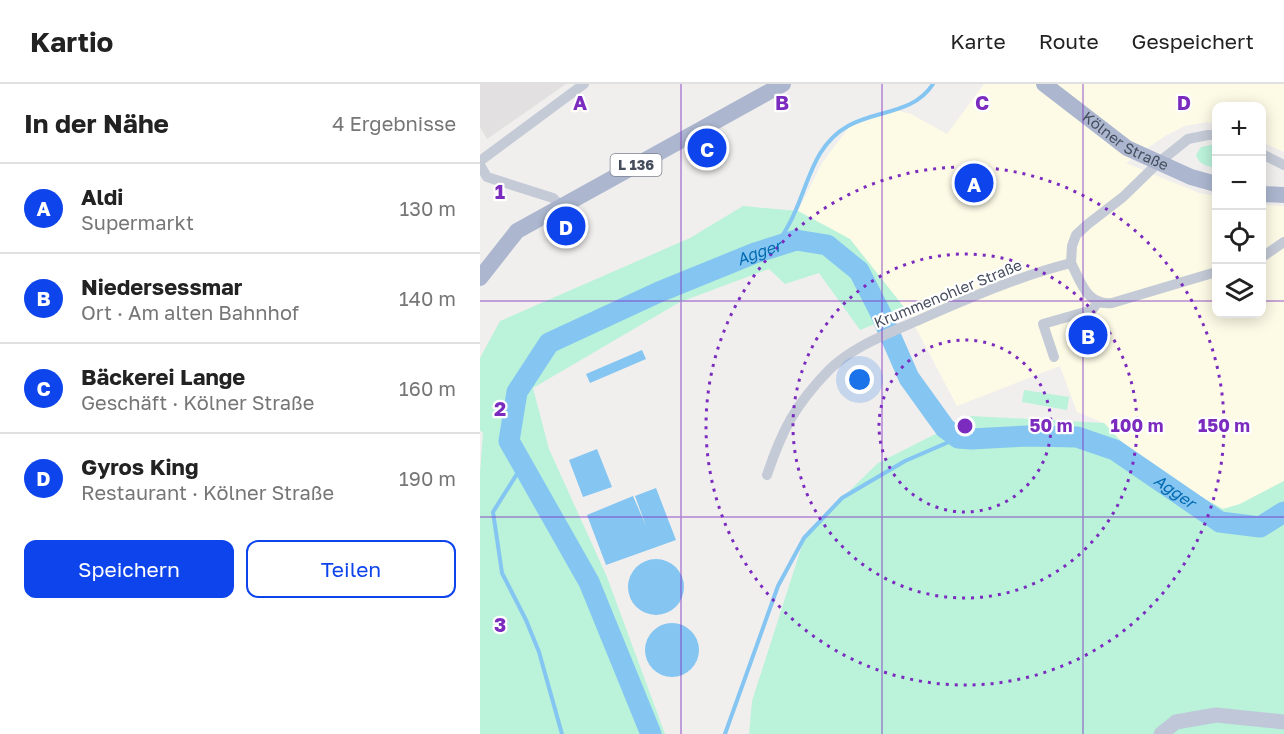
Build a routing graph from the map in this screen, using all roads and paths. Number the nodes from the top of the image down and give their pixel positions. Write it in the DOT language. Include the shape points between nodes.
graph roads {
  1 [pos="584,84"];
  2 [pos="783,84"];
  3 [pos="1044,84"];
  4 [pos="1212,135"];
  5 [pos="1266,156"];
  6 [pos="480,163"];
  7 [pos="1158,163"];
  8 [pos="1284,165"];
  9 [pos="1212,183"];
  10 [pos="1266,194"];
  11 [pos="1284,195"];
  12 [pos="561,206"];
  13 [pos="1284,242"];
  14 [pos="1266,254"];
  15 [pos="1071,263"];
  16 [pos="1212,273"];
  17 [pos="480,278"];
  18 [pos="1098,302"];
  19 [pos="1054,357"];
  20 [pos="767,475"];
  21 [pos="1284,722"];
  22 [pos="1161,734"];
  1 -- 6 [label="street"];
  2 -- 12 [label="main road, L 136"];
  3 -- 7 [label="main road, Kölner Straße" via="1127,148"];
  4 -- 7 [label="street" via="1188,139"];
  5 -- 8 [label="street"];
  6 -- 12 [label="street" via="487,177 553,198"];
  7 -- 9 [label="main road, Kölner Straße"];
  7 -- 15 [label="street" via="1076,236"];
  10 -- 11 [label="main road"];
  12 -- 17 [label="main road, L 136" via="517,231"];
  13 -- 14 [label="street"];
  15 -- 18 [label="street" via="1090,298"];
  15 -- 20 [label="street, Krummenohler Straße" via="965,300 841,360 794,411"];
  16 -- 18 [label="street" via="1112,303"];
  18 -- 19 [label="street" via="1092,310 1043,324"];
  21 -- 22 [label="main road" via="1216,715 1176,722"];
}
